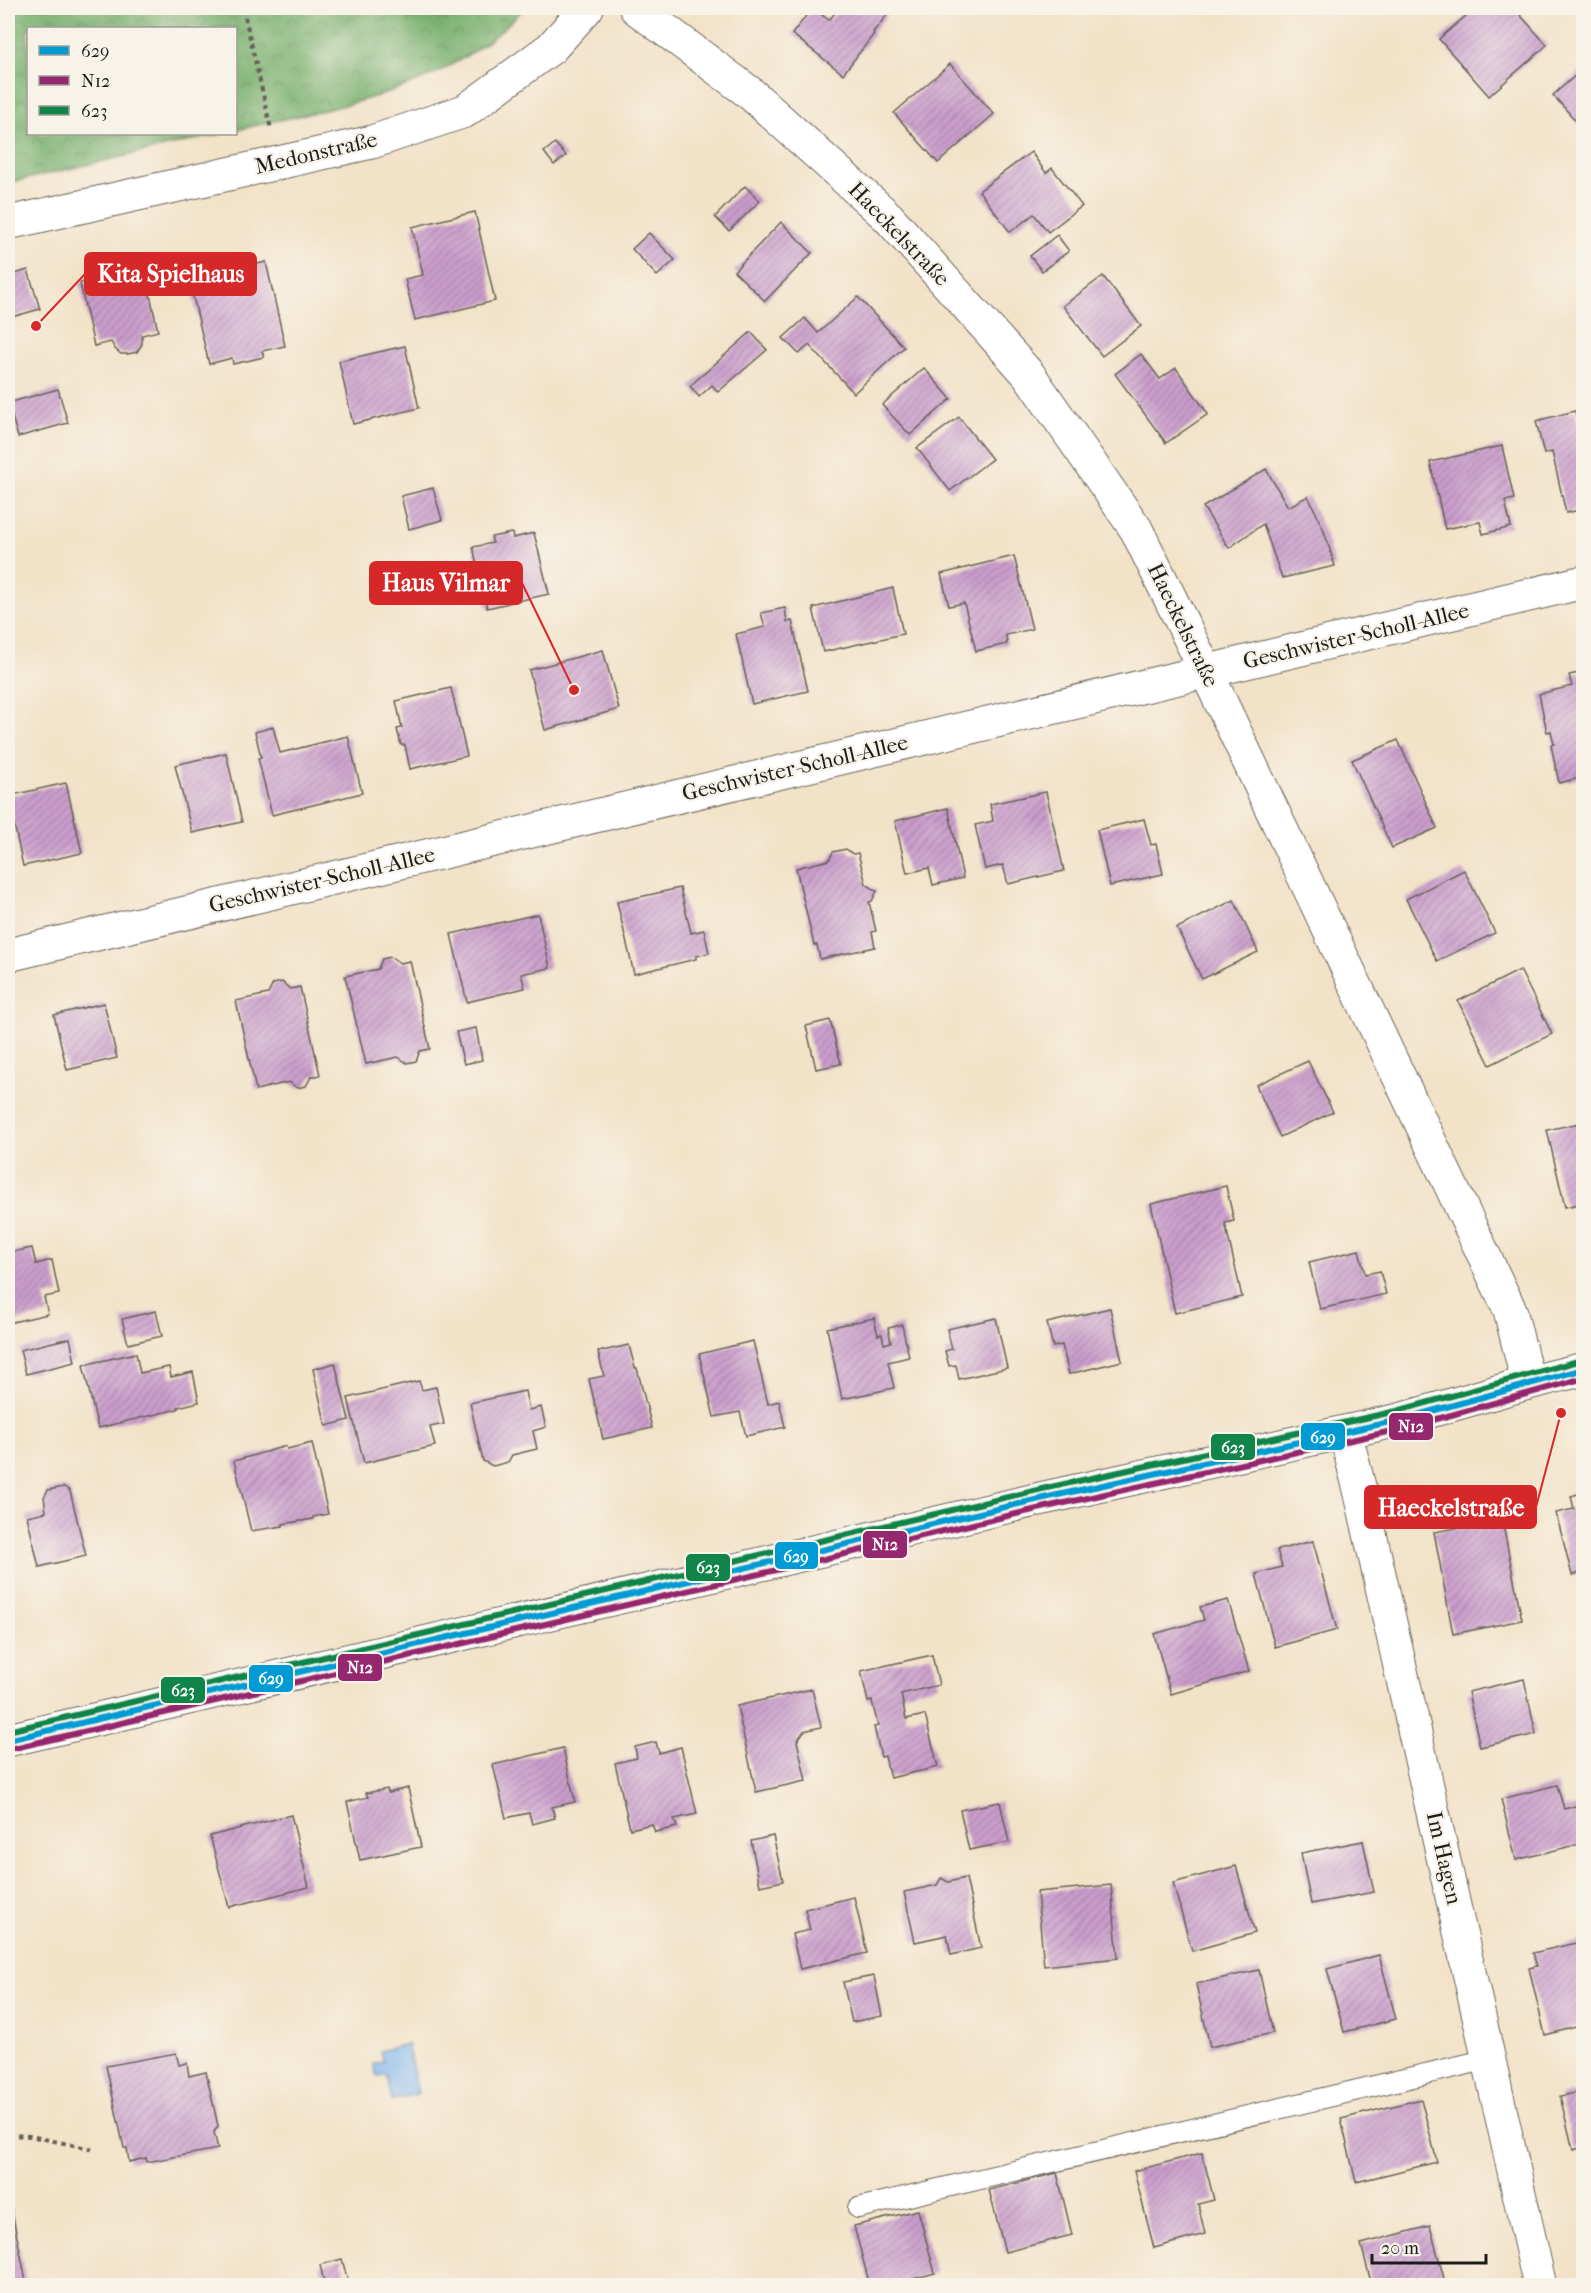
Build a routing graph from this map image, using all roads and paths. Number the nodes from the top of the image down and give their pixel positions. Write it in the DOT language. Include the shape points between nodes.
graph roads {
  1 [pos="243,8"];
  2 [pos="586,8"];
  3 [pos="636,8"];
  4 [pos="279,162"];
  5 [pos="8,223"];
  6 [pos="1584,582"];
  7 [pos="1206,670"];
  8 [pos="8,955"];
  9 [pos="1584,1369"];
  10 [pos="1528,1383"];
  11 [pos="1346,1432"];
  12 [pos="8,1740"];
  13 [pos="1489,2059"];
  14 [pos="8,2135"];
  15 [pos="92,2149"];
  16 [pos="858,2208"];
  17 [pos="1540,2286"];
  1 -- 4 [label="path"];
  2 -- 4 [label="street, Medonstraße" via="551,48 465,111 372,142"];
  3 -- 7 [label="street, Haeckelstraße" via="750,93 888,218 1029,375 1136,529"];
  4 -- 5 [label="street, Medonstraße"];
  6 -- 7 [label="street, Geschwister-Scholl-Allee"];
  7 -- 8 [label="street, Geschwister-Scholl-Allee"];
  7 -- 10 [label="street, Haeckelstraße" via="1510,1310"];
  9 -- 10 [label="street"];
  10 -- 11 [label="street"];
  11 -- 12 [label="street" via="1044,1498"];
  11 -- 13 [label="street, Im Hagen"];
  13 -- 16 [label="lane"];
  13 -- 17 [label="street, Im Hagen"];
  14 -- 15 [label="path"];
}
